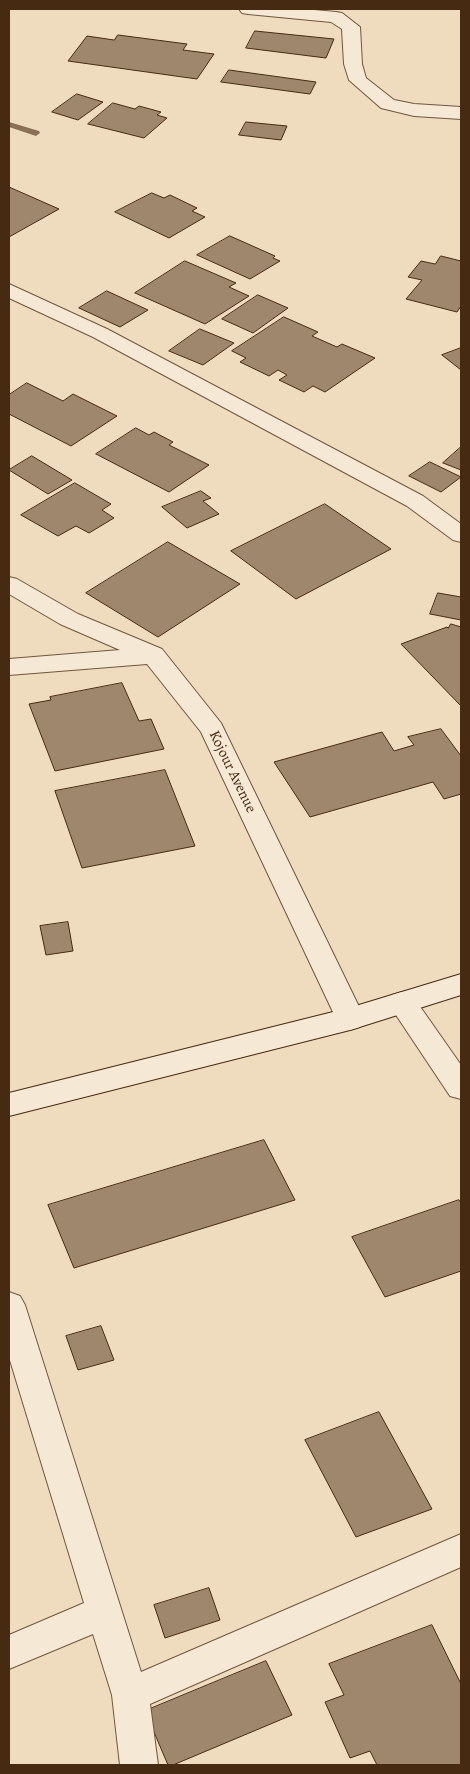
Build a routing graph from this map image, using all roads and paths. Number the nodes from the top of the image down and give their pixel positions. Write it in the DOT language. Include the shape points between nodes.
graph roads {
  1 [pos="248,9"];
  2 [pos="461,112"];
  3 [pos="9,290"];
  4 [pos="461,535"];
  5 [pos="9,584"];
  6 [pos="153,655"];
  7 [pos="9,667"];
  8 [pos="461,984"];
  9 [pos="402,1003"];
  10 [pos="350,1019"];
  11 [pos="461,1088"];
  12 [pos="9,1105"];
  13 [pos="9,1304"];
  14 [pos="461,1550"];
  15 [pos="104,1612"];
  16 [pos="9,1652"];
  17 [pos="130,1695"];
  18 [pos="139,1765"];
  1 -- 2 [label="street" via="336,17 351,27 358,80 388,104 414,110"];
  3 -- 4 [label="street" via="100,333 415,501"];
  5 -- 6 [label="street, Kojour Avenue" via="69,619"];
  6 -- 7 [label="street"];
  6 -- 10 [label="street, Kojour Avenue" via="212,730"];
  8 -- 9 [label="street"];
  9 -- 10 [label="street"];
  9 -- 11 [label="street"];
  10 -- 12 [label="street"];
  13 -- 15 [label="street"];
  14 -- 17 [label="street"];
  15 -- 16 [label="street"];
  15 -- 17 [label="street"];
  17 -- 18 [label="street"];
}
